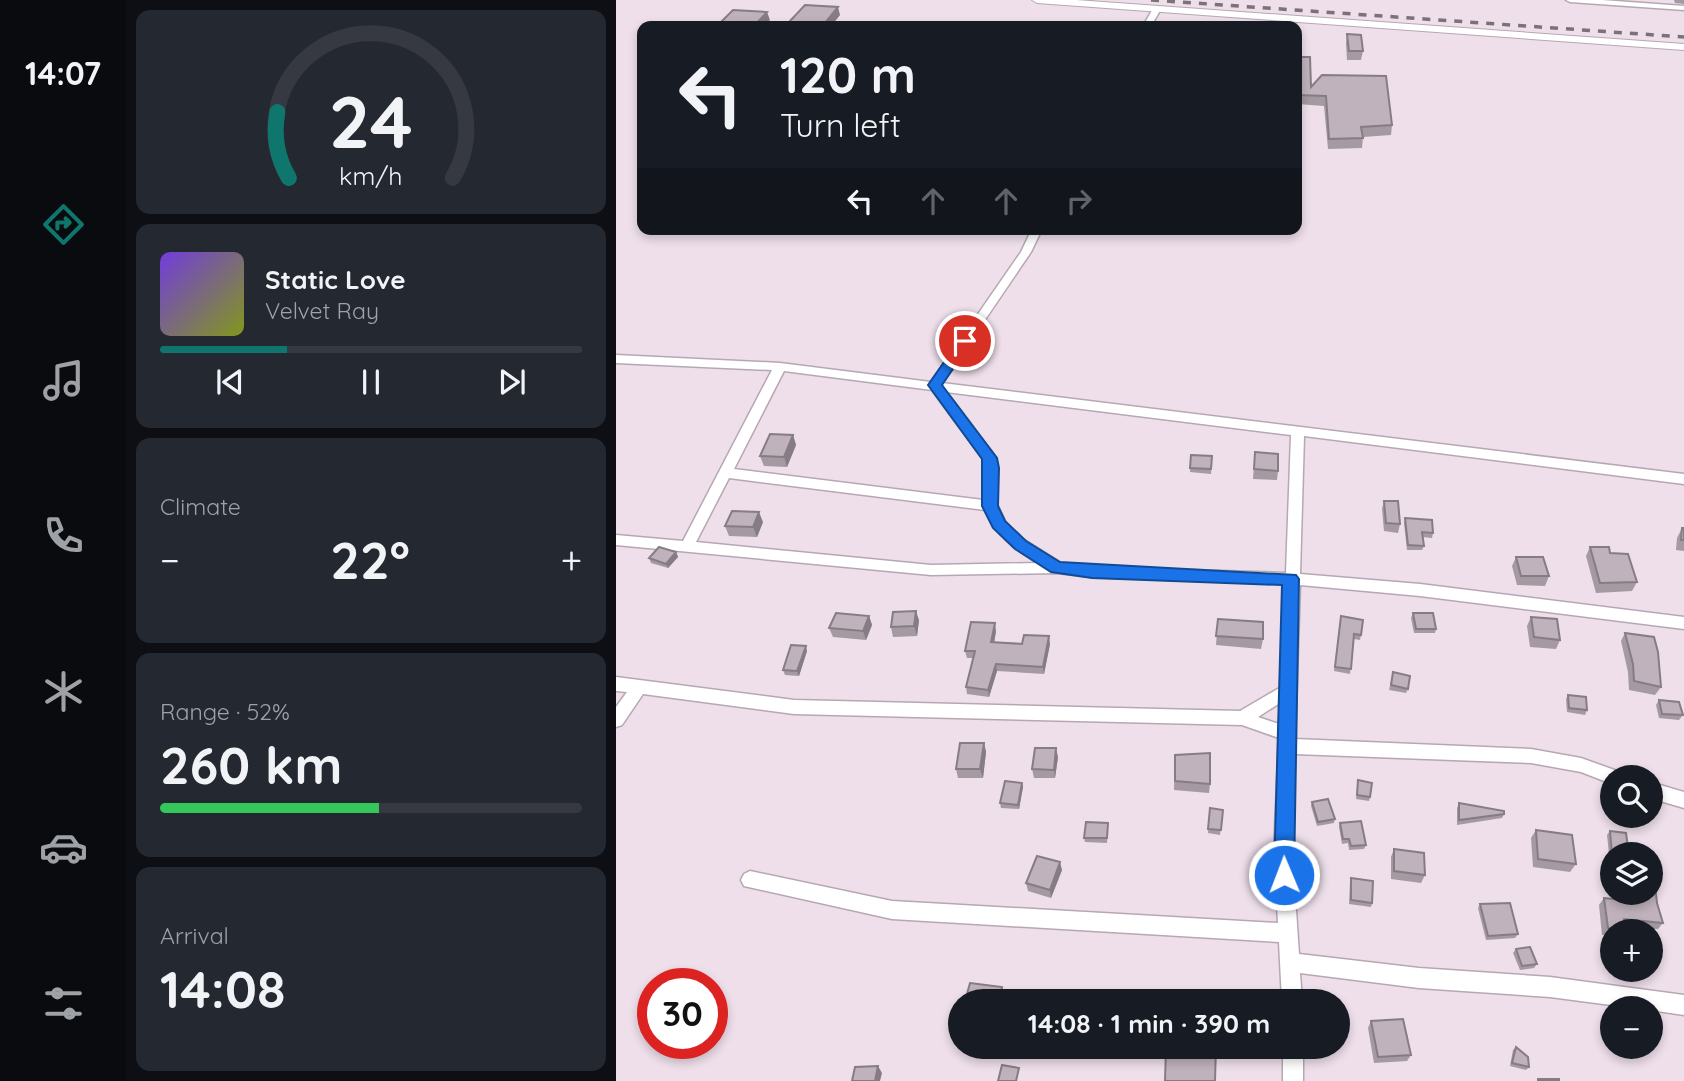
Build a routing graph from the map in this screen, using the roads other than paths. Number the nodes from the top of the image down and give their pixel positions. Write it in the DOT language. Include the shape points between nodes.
graph roads {
  1 [pos="1037,0"];
  2 [pos="1570,0"];
  3 [pos="1652,3"];
  4 [pos="1684,8"];
  5 [pos="1157,9"];
  6 [pos="1150,21"];
  7 [pos="1684,47"];
  8 [pos="1034,235"];
  9 [pos="616,359"];
  10 [pos="780,367"];
  11 [pos="935,385"];
  12 [pos="1298,430"];
  13 [pos="725,472"];
  14 [pos="1684,479"];
  15 [pos="990,506"];
  16 [pos="616,540"];
  17 [pos="688,545"];
  18 [pos="1057,568"];
  19 [pos="1290,579"];
  20 [pos="1684,623"];
  21 [pos="616,684"];
  22 [pos="640,686"];
  23 [pos="1287,691"];
  24 [pos="1242,718"];
  25 [pos="616,720"];
  26 [pos="1287,740"];
  27 [pos="1600,772"];
  28 [pos="1663,794"];
  29 [pos="1684,800"];
  30 [pos="750,880"];
  31 [pos="1287,933"];
  32 [pos="1292,963"];
  33 [pos="1292,989"];
  34 [pos="1684,1005"];
  35 [pos="1293,1059"];
  36 [pos="1293,1081"];
  1 -- 5 [label="street"];
  2 -- 3 [label="street"];
  3 -- 4 [label="street"];
  5 -- 6 [label="street"];
  5 -- 7 [label="street"];
  8 -- 11 [label="street"];
  9 -- 10 [label="street"];
  10 -- 11 [label="street"];
  10 -- 13 [label="street"];
  11 -- 12 [label="street"];
  11 -- 15 [label="street" via="989,458"];
  12 -- 14 [label="street"];
  12 -- 19 [label="street"];
  13 -- 15 [label="street"];
  13 -- 17 [label="street"];
  15 -- 18 [label="street" via="999,524 1021,545"];
  16 -- 17 [label="street"];
  17 -- 18 [label="street" via="931,570"];
  18 -- 19 [label="street"];
  19 -- 20 [label="street"];
  19 -- 23 [label="street"];
  21 -- 22 [label="street"];
  22 -- 24 [label="street" via="794,707"];
  22 -- 25 [label="street"];
  23 -- 24 [label="street"];
  23 -- 26 [label="street"];
  24 -- 26 [label="street"];
  26 -- 27 [label="street" via="1531,756"];
  26 -- 31 [label="street" via="1283,851"];
  28 -- 29 [label="street"];
  30 -- 31 [label="street" via="892,910"];
  31 -- 32 [label="street"];
  32 -- 33 [label="street"];
  32 -- 34 [label="street" via="1550,987"];
  35 -- 36 [label="street"];
}
